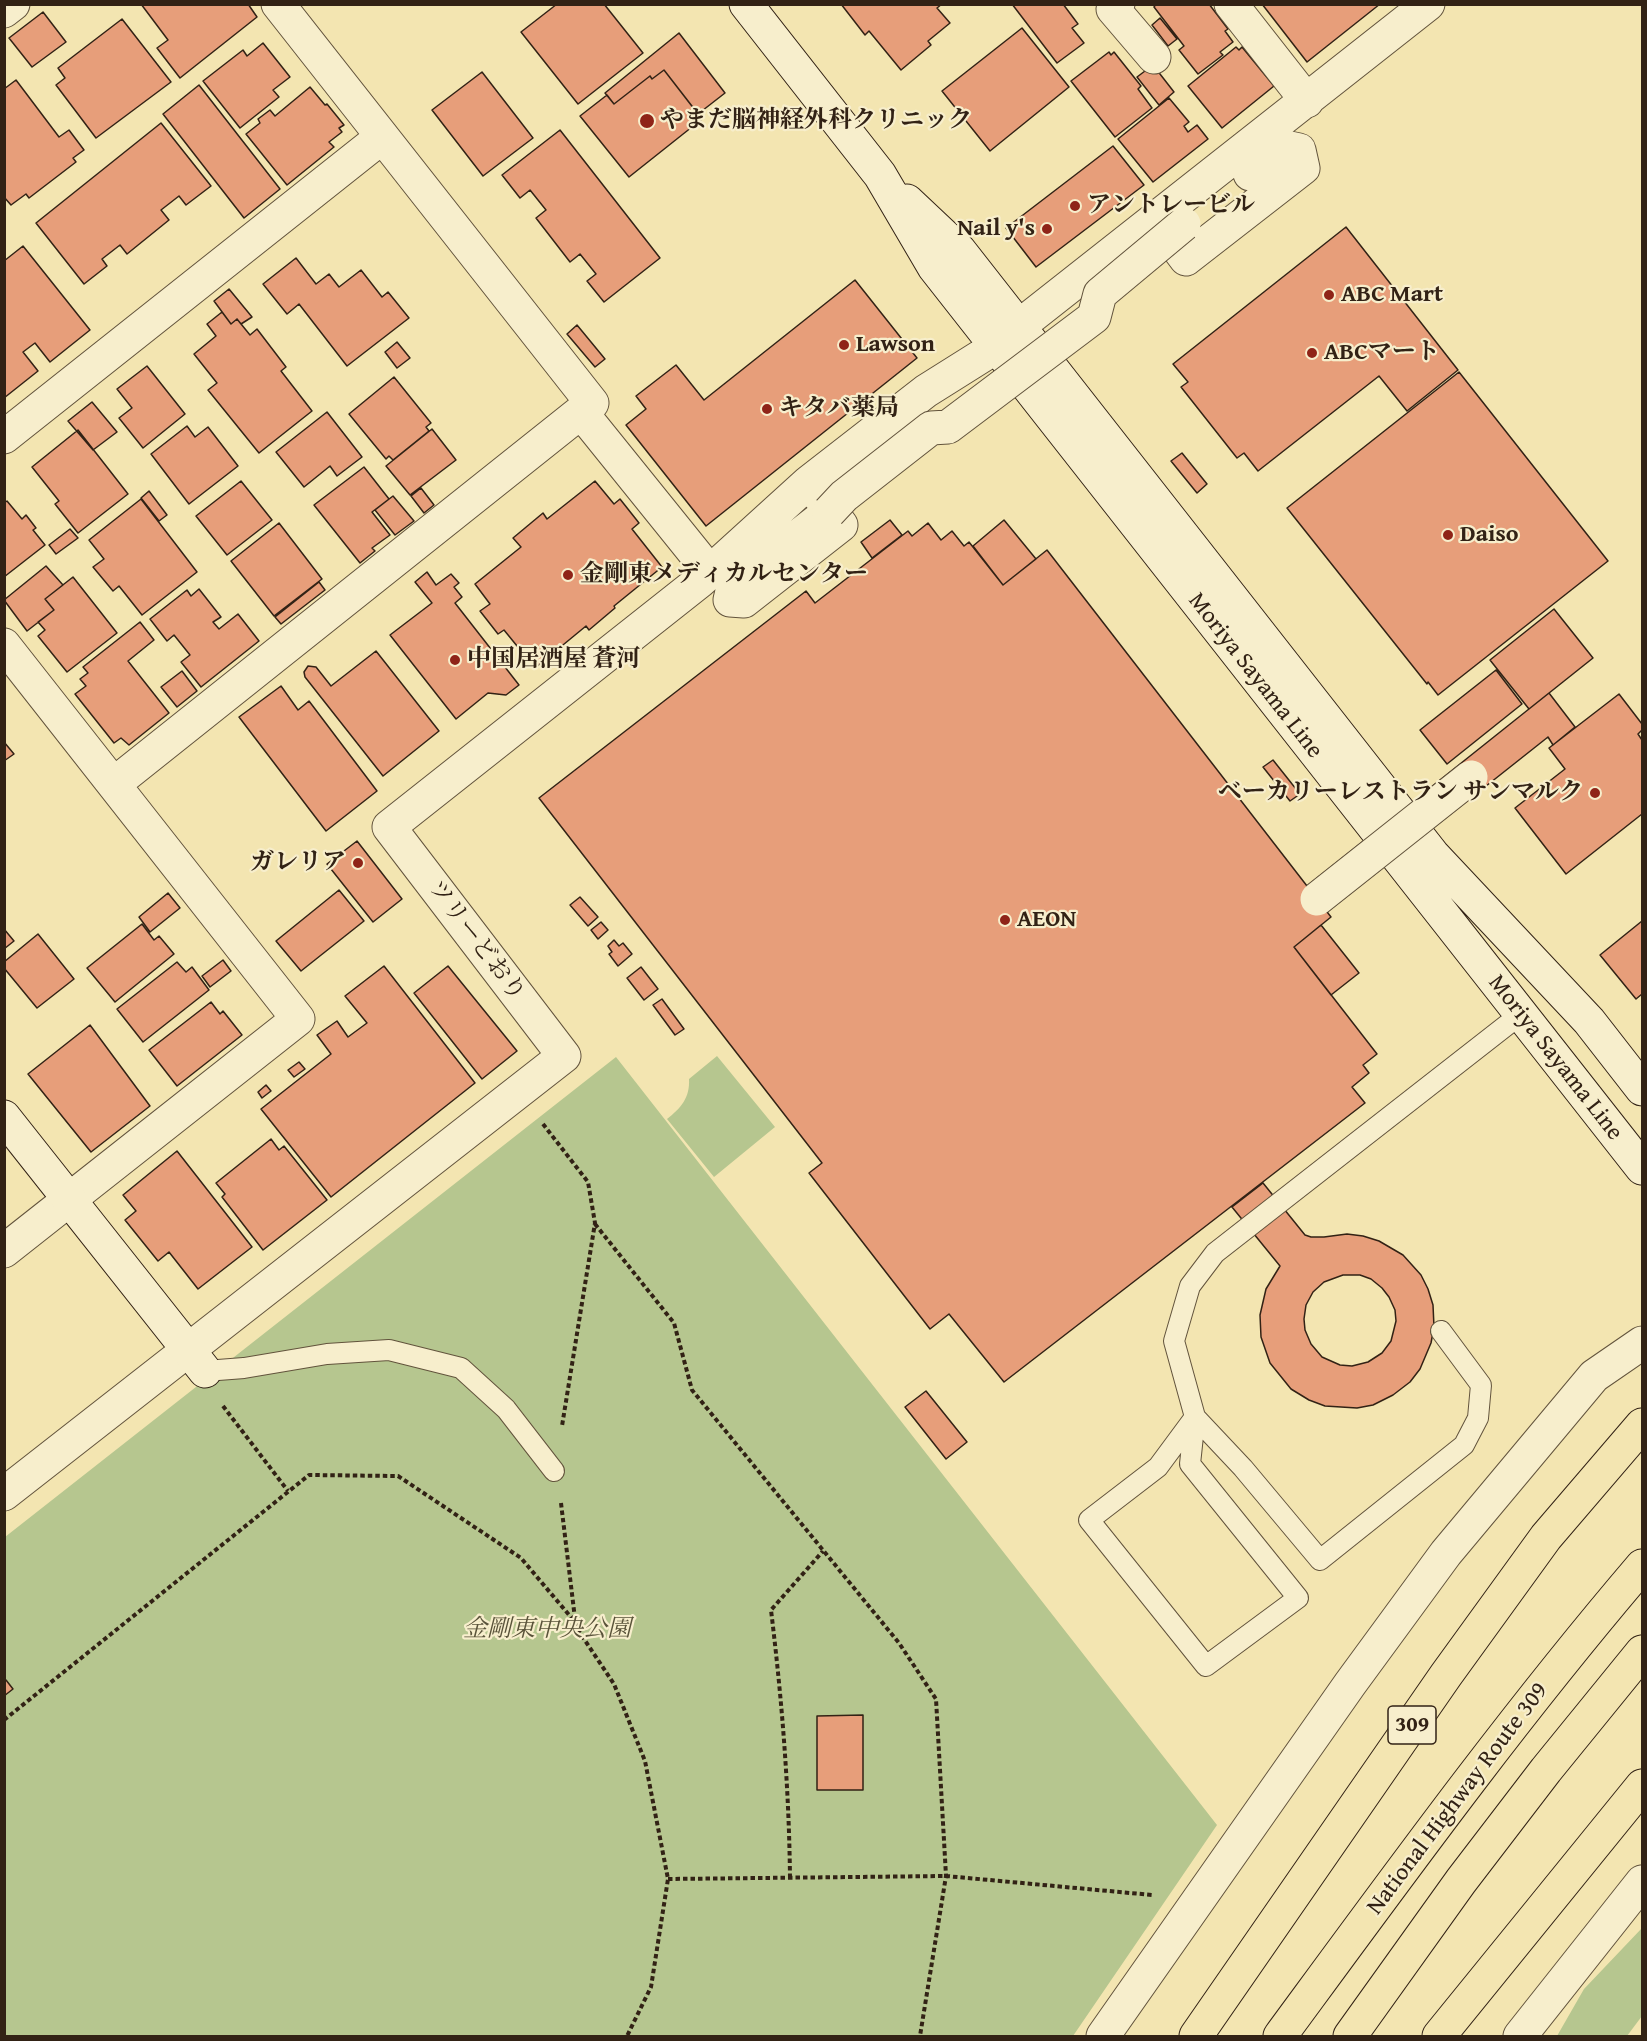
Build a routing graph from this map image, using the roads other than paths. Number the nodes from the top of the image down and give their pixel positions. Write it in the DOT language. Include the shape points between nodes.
graph roads {
  1 [pos="13,4"];
  2 [pos="278,4"];
  3 [pos="746,4"];
  4 [pos="1118,4"];
  5 [pos="1230,4"];
  6 [pos="1428,4"];
  7 [pos="4,11"];
  8 [pos="1154,57"];
  9 [pos="1307,100"];
  10 [pos="382,137"];
  11 [pos="1162,227"];
  12 [pos="1007,337"];
  13 [pos="581,412"];
  14 [pos="4,437"];
  15 [pos="809,482"];
  16 [pos="710,572"];
  17 [pos="4,645"];
  18 [pos="1471,777"];
  19 [pos="114,784"];
  20 [pos="1317,899"];
  21 [pos="1521,1014"];
  22 [pos="1642,1089"];
  23 [pos="4,1117"];
  24 [pos="1642,1168"];
  25 [pos="70,1199"];
  26 [pos="4,1251"];
  27 [pos="1441,1331"];
  28 [pos="1642,1343"];
  29 [pos="196,1360"];
  30 [pos="1195,1417"];
  31 [pos="1642,1425"];
  32 [pos="554,1471"];
  33 [pos="4,1494"];
  34 [pos="1642,1566"];
  35 [pos="1642,1652"];
  36 [pos="1642,1786"];
  37 [pos="1642,1882"];
  38 [pos="1103,2037"];
  39 [pos="1196,2037"];
  40 [pos="1280,2037"];
  41 [pos="1350,2037"];
  42 [pos="1439,2037"];
  43 [pos="1520,2037"];
  1 -- 7 [label="street"];
  2 -- 10 [label="street"];
  3 -- 12 [label="street, Moriya Sayama Line" via="880,175 934,267"];
  4 -- 8 [label="street" via="1113,9"];
  5 -- 9 [label="street"];
  6 -- 9 [label="street"];
  9 -- 11 [label="street"];
  10 -- 13 [label="street" via="592,403"];
  10 -- 14 [label="street"];
  11 -- 12 [label="street"];
  11 -- 15 [label="street, bridge" via="1174,243 1186,259 1303,168 1299,150 1285,147 1184,224 1176,231 1168,237 1100,294 1094,317 948,427 931,428 844,496 830,512 733,587 730,600 744,601 841,525"];
  12 -- 15 [label="street" via="926,391"];
  12 -- 21 [label="street, Moriya Sayama Line"];
  12 -- 22 [label="street, Moriya Sayama Line" via="1433,855 1589,1021"];
  13 -- 16 [label="street"];
  13 -- 19 [label="street"];
  15 -- 16 [label="street"];
  16 -- 29 [label="street, ツリーどおり" via="388,826 564,1056"];
  17 -- 19 [label="street"];
  18 -- 20 [label="street, bridge"];
  19 -- 25 [label="street" via="298,1019"];
  21 -- 24 [label="street, Moriya Sayama Line"];
  21 -- 30 [label="lane" via="1215,1253 1190,1286 1174,1341"];
  23 -- 25 [label="street"];
  25 -- 26 [label="street"];
  25 -- 29 [label="street"];
  27 -- 30 [label="lane" via="1481,1385 1478,1418 1464,1445 1320,1560 1244,1468"];
  28 -- 38 [label="street" via="1594,1376 1446,1553"];
  29 -- 32 [label="lane" via="243,1368 327,1354 389,1350 461,1368 506,1409"];
  29 -- 33 [label="street"];
  30 -- 30 [label="lane" via="1190,1464 1298,1598 1206,1666 1089,1520 1158,1467"];
  31 -- 39 [label="highway, 309" via="1546,1537"];
  34 -- 40 [label="highway, National Highway Route 309" via="1503,1736"];
  35 -- 41 [label="highway" via="1461,1881"];
  36 -- 42 [label="highway"];
  37 -- 43 [label="street"];
}
